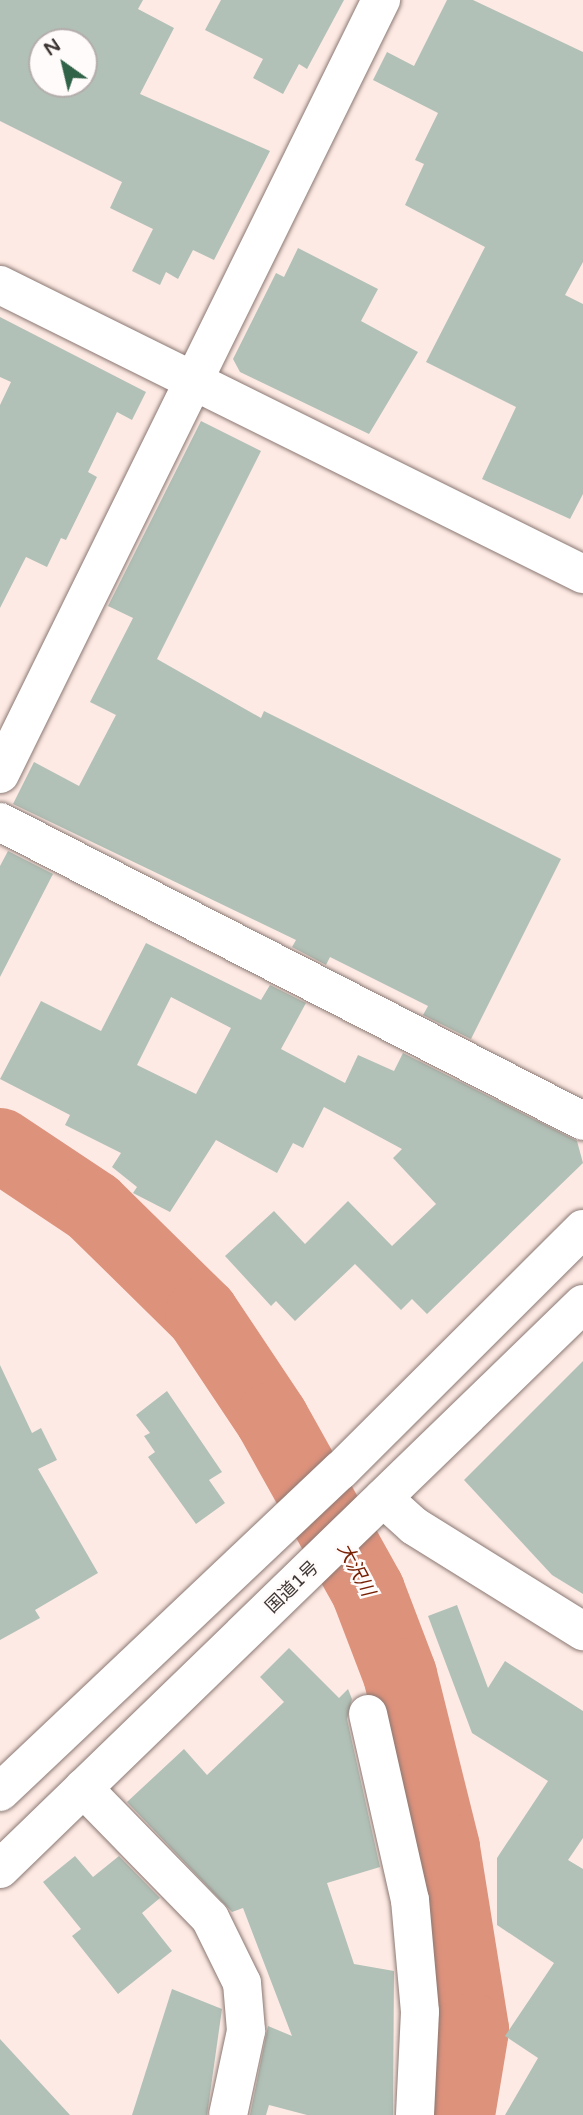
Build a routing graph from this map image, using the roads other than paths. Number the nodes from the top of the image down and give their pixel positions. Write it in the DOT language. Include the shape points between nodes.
graph roads {
  1 [pos="381,0"];
  2 [pos="0,285"];
  3 [pos="190,381"];
  4 [pos="583,574"];
  5 [pos="0,774"];
  6 [pos="0,822"];
  7 [pos="583,1121"];
  8 [pos="583,1229"];
  9 [pos="583,1304"];
  10 [pos="374,1508"];
  11 [pos="583,1631"];
  12 [pos="368,1714"];
  13 [pos="83,1787"];
  14 [pos="0,1792"];
  15 [pos="0,1869"];
  16 [pos="228,2115"];
  17 [pos="415,2115"];
  1 -- 3 [label="main road"];
  2 -- 3 [label="main road"];
  3 -- 4 [label="main road"];
  3 -- 5 [label="main road"];
  6 -- 7 [label="main road"];
  8 -- 14 [label="main road" via="340,1471"];
  9 -- 10 [label="main road, 国道1号"];
  10 -- 11 [label="main road" via="414,1526"];
  10 -- 13 [label="main road, 国道1号"];
  12 -- 17 [label="main road" via="411,1900 421,2012"];
  13 -- 15 [label="main road, 国道1号"];
  13 -- 16 [label="main road" via="211,1918 242,1983 246,2031"];
}
